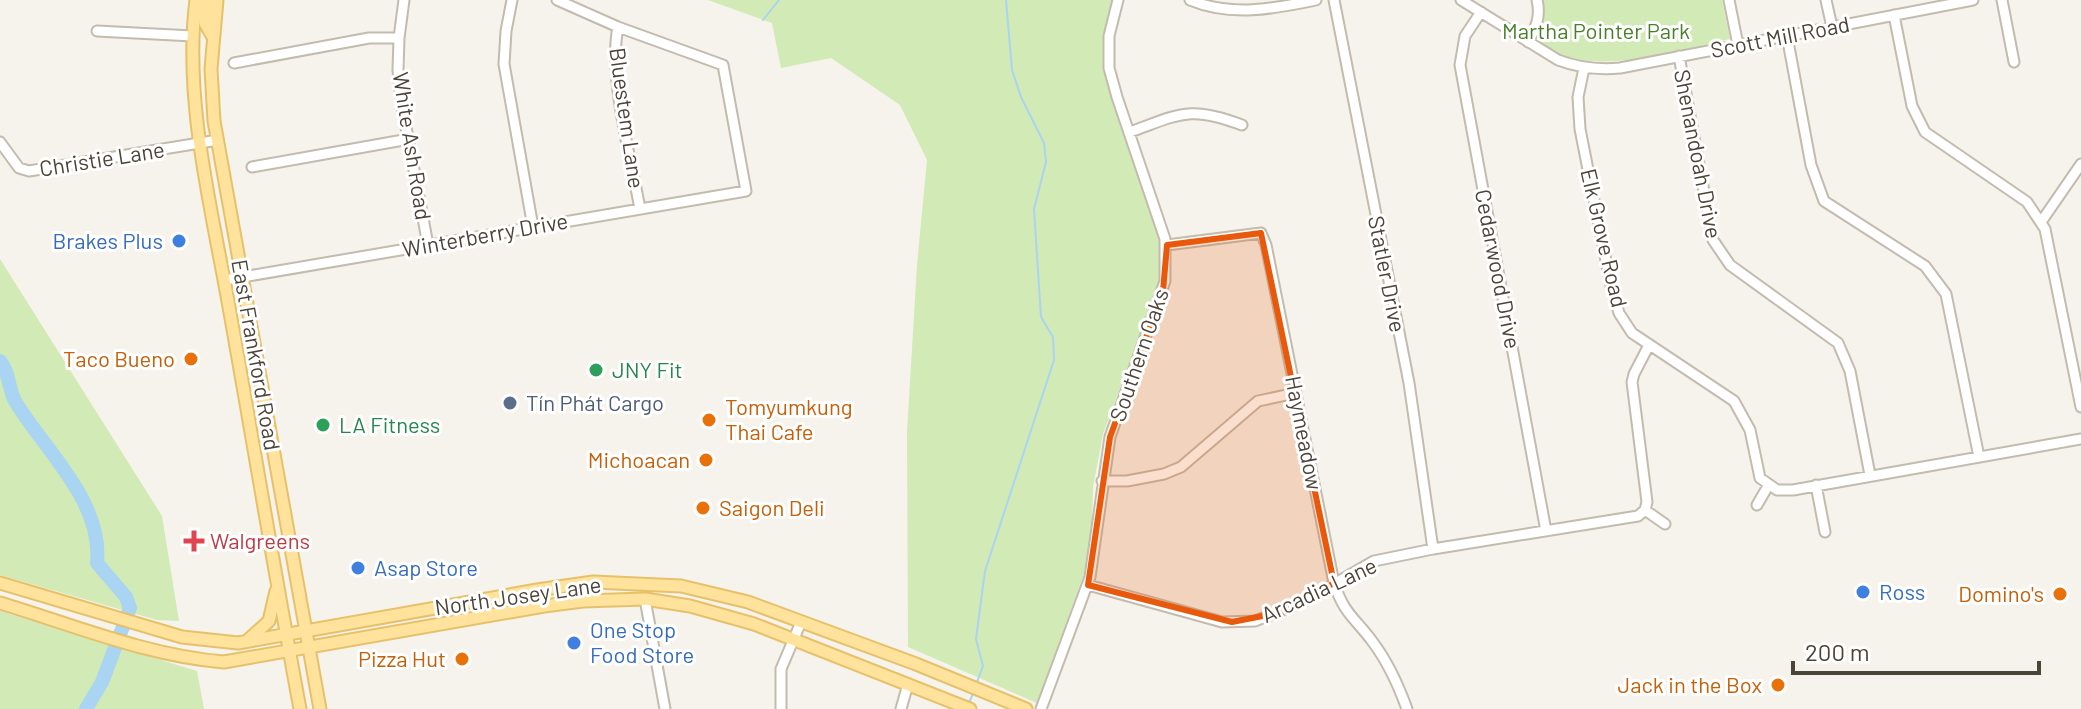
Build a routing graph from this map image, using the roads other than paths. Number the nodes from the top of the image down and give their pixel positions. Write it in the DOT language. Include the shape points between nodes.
graph roads {
  1 [pos="196,0"];
  2 [pos="206,0"];
  3 [pos="217,0"];
  4 [pos="404,0"];
  5 [pos="512,0"];
  6 [pos="557,0"];
  7 [pos="1118,0"];
  8 [pos="1190,0"];
  9 [pos="1316,0"];
  10 [pos="1334,0"];
  11 [pos="1461,0"];
  12 [pos="1537,0"];
  13 [pos="1729,0"];
  14 [pos="1826,0"];
  15 [pos="1973,0"];
  16 [pos="2002,0"];
  17 [pos="1921,5"];
  18 [pos="1481,12"];
  19 [pos="1894,15"];
  20 [pos="618,27"];
  21 [pos="1832,27"];
  22 [pos="97,31"];
  23 [pos="193,36"];
  24 [pos="1787,36"];
  25 [pos="213,37"];
  26 [pos="399,38"];
  27 [pos="1528,42"];
  28 [pos="1738,45"];
  29 [pos="1679,56"];
  30 [pos="2014,62"];
  31 [pos="234,63"];
  32 [pos="1584,68"];
  33 [pos="1242,125"];
  34 [pos="1130,132"];
  35 [pos="409,139"];
  36 [pos="218,140"];
  37 [pos="0,142"];
  38 [pos="202,143"];
  39 [pos="2081,164"];
  40 [pos="252,167"];
  41 [pos="640,209"];
  42 [pos="2041,222"];
  43 [pos="533,227"];
  44 [pos="428,245"];
  45 [pos="1167,245"];
  46 [pos="242,278"];
  47 [pos="225,280"];
  48 [pos="1649,345"];
  49 [pos="1296,393"];
  50 [pos="2081,407"];
  51 [pos="2081,439"];
  52 [pos="274,452"];
  53 [pos="255,455"];
  54 [pos="1979,457"];
  55 [pos="1870,475"];
  56 [pos="1102,481"];
  57 [pos="1816,485"];
  58 [pos="1768,486"];
  59 [pos="1757,505"];
  60 [pos="1645,510"];
  61 [pos="1665,524"];
  62 [pos="1546,531"];
  63 [pos="1825,532"];
  64 [pos="1433,549"];
  65 [pos="278,582"];
  66 [pos="0,583"];
  67 [pos="1334,583"];
  68 [pos="1088,585"];
  69 [pos="537,590"];
  70 [pos="645,599"];
  71 [pos="0,603"];
  72 [pos="544,606"];
  73 [pos="801,622"];
  74 [pos="305,632"];
  75 [pos="286,634"];
  76 [pos="247,641"];
  77 [pos="792,641"];
  78 [pos="308,649"];
  79 [pos="289,651"];
  80 [pos="908,684"];
  81 [pos="300,709"];
  82 [pos="320,709"];
  83 [pos="665,709"];
  84 [pos="781,709"];
  85 [pos="901,709"];
  86 [pos="970,709"];
  87 [pos="1026,709"];
  88 [pos="1041,709"];
  89 [pos="1407,709"];
  1 -- 23 [label="main road, East Frankford Road"];
  2 -- 25 [label="main road" via="205,23"];
  3 -- 25 [label="main road, East Frankford Road"];
  4 -- 26 [label="street, White Ash Road"];
  5 -- 43 [label="street" via="504,64"];
  6 -- 20 [label="street"];
  7 -- 34 [label="street, Southern Oaks" via="1107,49"];
  8 -- 9 [label="street" via="1254,11"];
  10 -- 64 [label="street, Statler Drive" via="1409,383"];
  11 -- 18 [label="street, Scott Mill Road"];
  12 -- 27 [label="street" via="1537,25"];
  13 -- 28 [label="street"];
  14 -- 21 [label="street"];
  15 -- 17 [label="street, Scott Mill Road"];
  16 -- 30 [label="street"];
  17 -- 19 [label="street, Scott Mill Road"];
  18 -- 27 [label="street, Scott Mill Road"];
  18 -- 62 [label="street, Cedarwood Drive" via="1465,36 1460,65"];
  19 -- 21 [label="street, Scott Mill Road"];
  19 -- 42 [label="street" via="1912,106 1925,132 2017,195"];
  20 -- 41 [label="street, Bluestem Lane" via="617,79"];
  20 -- 41 [label="street, Winterberry Drive" via="723,65 746,191"];
  21 -- 24 [label="street, Scott Mill Road"];
  22 -- 23 [label="street"];
  23 -- 38 [label="main road, East Frankford Road"];
  24 -- 28 [label="street, Scott Mill Road"];
  24 -- 54 [label="street" via="1811,165 1824,201 1925,266 1946,294"];
  25 -- 36 [label="main road, East Frankford Road" via="210,95"];
  26 -- 31 [label="street" via="369,38"];
  26 -- 35 [label="street, White Ash Road" via="398,70"];
  27 -- 32 [label="street, Scott Mill Road"];
  28 -- 29 [label="street, Scott Mill Road"];
  29 -- 32 [label="street, Scott Mill Road" via="1620,68"];
  29 -- 55 [label="street, Shenandoah Drive" via="1713,240 1730,265 1838,343 1850,371"];
  32 -- 48 [label="street, Elk Grove Road" via="1578,97 1580,129 1611,286 1627,326"];
  33 -- 34 [label="street" via="1200,112 1183,113"];
  34 -- 45 [label="street, Southern Oaks"];
  35 -- 40 [label="street"];
  35 -- 44 [label="street, White Ash Road"];
  36 -- 38 [label="street, Christie Lane"];
  36 -- 46 [label="main road, East Frankford Road"];
  37 -- 38 [label="street, Christie Lane" via="19,168 29,171"];
  38 -- 47 [label="main road, East Frankford Road"];
  39 -- 42 [label="street"];
  41 -- 43 [label="street, Winterberry Drive"];
  42 -- 50 [label="street"];
  43 -- 44 [label="street, Winterberry Drive"];
  44 -- 46 [label="street, Winterberry Drive"];
  45 -- 49 [label="street, Haymeadow" via="1261,233"];
  45 -- 56 [label="street, Southern Oaks" via="1163,291 1110,437"];
  46 -- 47 [label="street, Winterberry Drive"];
  46 -- 52 [label="main road, East Frankford Road"];
  47 -- 53 [label="main road, East Frankford Road"];
  48 -- 58 [label="street, Elk Grove Road" via="1734,401 1750,430 1760,478"];
  48 -- 60 [label="street" via="1632,382"];
  49 -- 56 [label="street" via="1258,401 1181,467 1127,481"];
  49 -- 67 [label="street, Haymeadow"];
  51 -- 54 [label="street"];
  52 -- 53 [label="main road"];
  52 -- 74 [label="main road, East Frankford Road"];
  53 -- 65 [label="main road, East Frankford Road"];
  54 -- 55 [label="street"];
  55 -- 57 [label="street"];
  56 -- 68 [label="street, Southern Oaks"];
  57 -- 58 [label="street" via="1784,491"];
  57 -- 63 [label="street"];
  58 -- 59 [label="street"];
  60 -- 61 [label="street"];
  60 -- 62 [label="street, Arcadia Lane" via="1638,516"];
  62 -- 64 [label="street, Arcadia Lane"];
  64 -- 67 [label="street, Arcadia Lane" via="1374,561"];
  65 -- 75 [label="main road, East Frankford Road"];
  65 -- 76 [label="main road" via="269,621"];
  66 -- 76 [label="main road, North Josey Lane" via="146,627 216,642"];
  67 -- 68 [label="street, Arcadia Lane" via="1283,612 1232,622"];
  67 -- 89 [label="street, Haymeadow" via="1349,616 1386,660"];
  68 -- 88 [label="street, Southern Oaks"];
  69 -- 72 [label="main road"];
  69 -- 73 [label="main road, North Josey Lane" via="593,582 681,586"];
  69 -- 74 [label="main road, North Josey Lane"];
  70 -- 72 [label="main road, North Josey Lane"];
  70 -- 77 [label="main road, North Josey Lane" via="734,618"];
  70 -- 83 [label="street"];
  71 -- 79 [label="main road, North Josey Lane" via="194,660 224,662"];
  72 -- 78 [label="main road, North Josey Lane"];
  73 -- 77 [label="street"];
  73 -- 87 [label="main road, North Josey Lane"];
  74 -- 75 [label="main road, North Josey Lane"];
  74 -- 78 [label="main road, East Frankford Road"];
  75 -- 76 [label="main road, North Josey Lane"];
  75 -- 79 [label="main road, East Frankford Road"];
  77 -- 80 [label="main road, North Josey Lane"];
  77 -- 84 [label="street" via="781,669"];
  78 -- 79 [label="main road, North Josey Lane"];
  78 -- 82 [label="main road, East Frankford Road"];
  79 -- 81 [label="main road, East Frankford Road"];
  80 -- 85 [label="street"];
  80 -- 86 [label="main road, North Josey Lane"];
}
